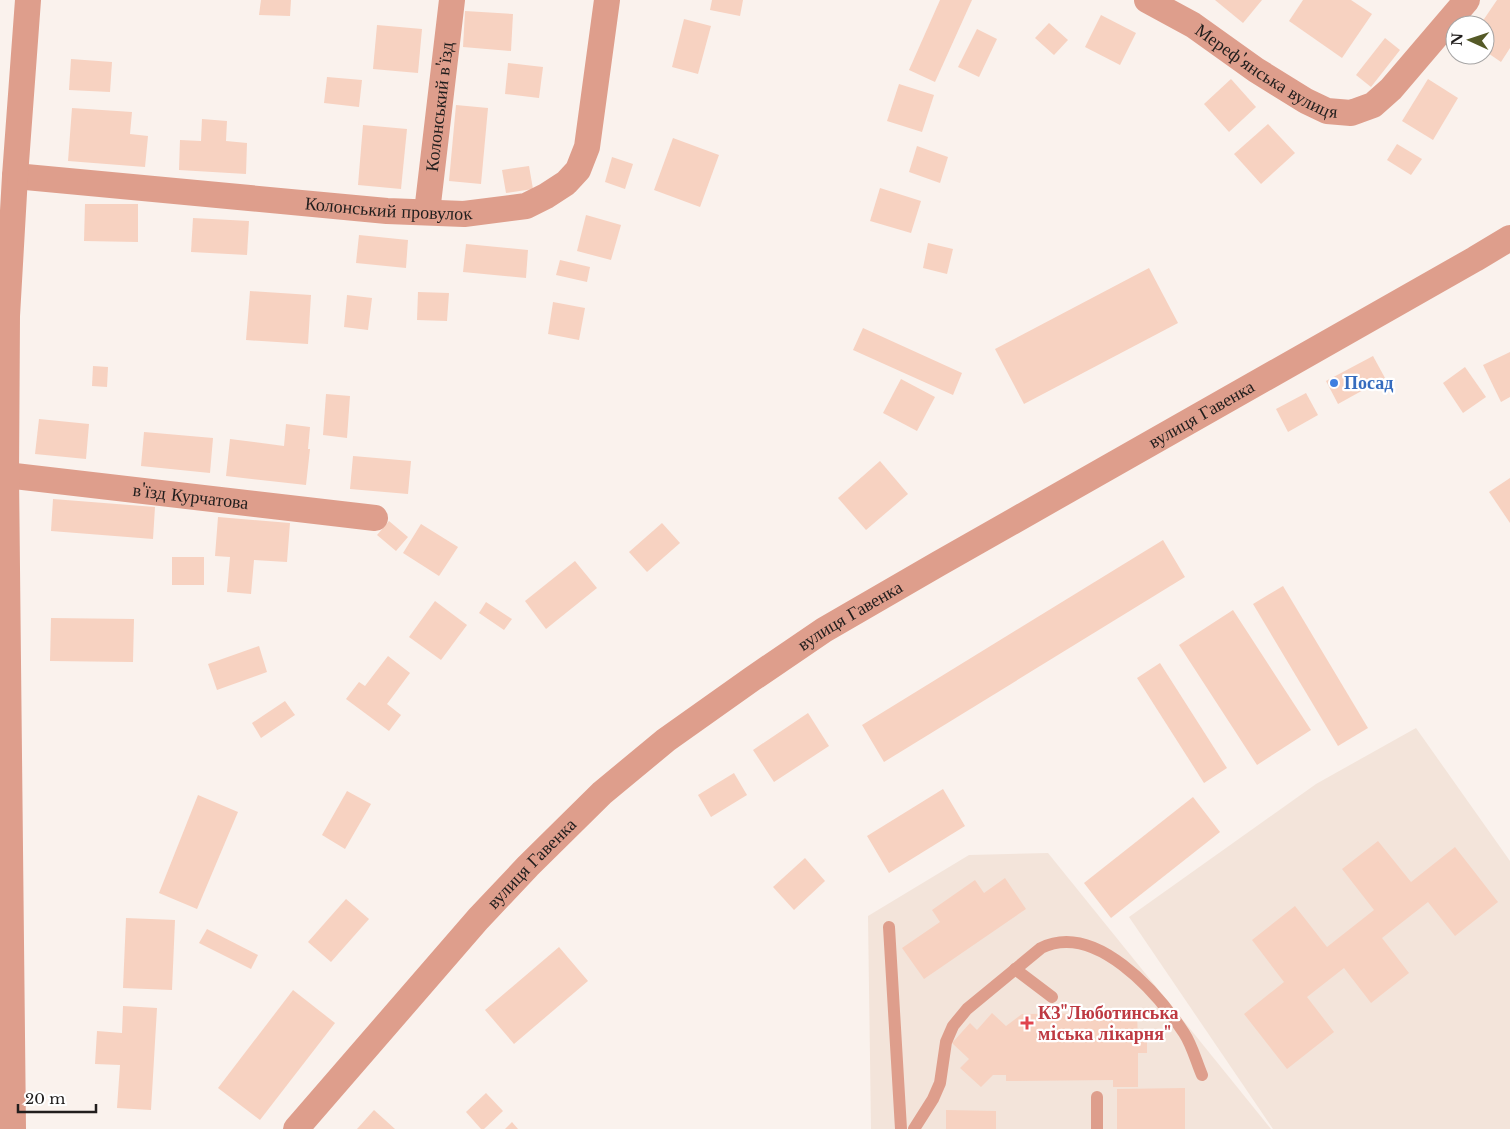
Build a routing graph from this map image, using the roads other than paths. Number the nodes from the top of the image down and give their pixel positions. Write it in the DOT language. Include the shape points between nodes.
graph roads {
  1 [pos="28,0"];
  2 [pos="452,0"];
  3 [pos="607,0"];
  4 [pos="1147,0"];
  5 [pos="1467,0"];
  6 [pos="15,176"];
  7 [pos="427,212"];
  8 [pos="1510,238"];
  9 [pos="6,475"];
  10 [pos="375,518"];
  11 [pos="888,927"];
  12 [pos="1015,969"];
  13 [pos="1052,997"];
  14 [pos="1202,1075"];
  15 [pos="1097,1097"];
  16 [pos="13,1129"];
  17 [pos="296,1129"];
  18 [pos="901,1129"];
  19 [pos="914,1129"];
  20 [pos="1097,1129"];
  1 -- 6 [label="street"];
  2 -- 7 [label="street, Колонський в'їзд"];
  3 -- 7 [label="street, Колонський провулок" via="587,147 578,170 566,183 526,206 464,214"];
  4 -- 5 [label="street, Мереф'янська вулиця" via="1193,25 1256,70 1306,100 1327,111 1351,113 1373,106 1391,90"];
  6 -- 7 [label="street, Колонський провулок"];
  6 -- 9 [label="street" via="7,316"];
  8 -- 17 [label="street, вулиця Гавенка" via="824,630 666,740 602,793 478,919"];
  9 -- 10 [label="street, в'їзд Курчатова"];
  9 -- 16 [label="street"];
  11 -- 18 [label="lane"];
  12 -- 13 [label="lane"];
  12 -- 14 [label="lane" via="1040,948 1066,941 1088,946 1120,962 1147,986 1184,1034"];
  12 -- 19 [label="lane" via="967,1009 953,1026 946,1042 940,1083"];
  15 -- 20 [label="lane"];
}
